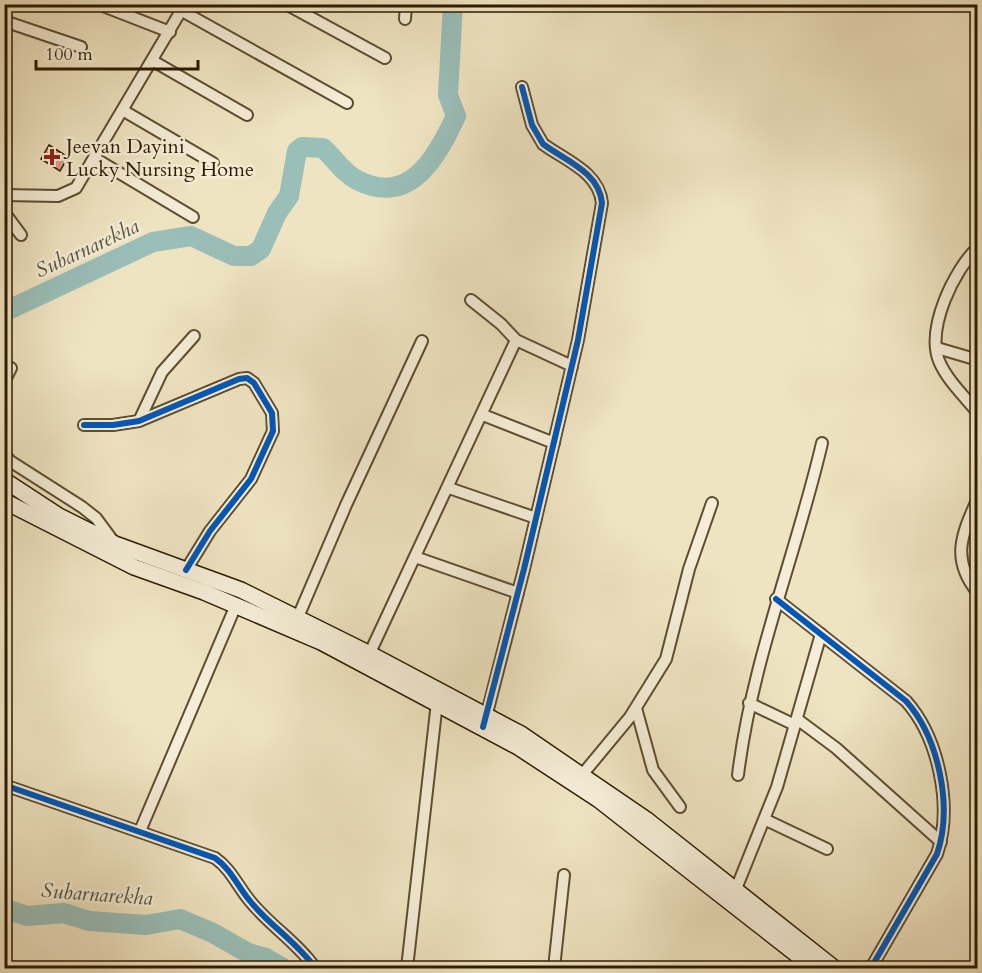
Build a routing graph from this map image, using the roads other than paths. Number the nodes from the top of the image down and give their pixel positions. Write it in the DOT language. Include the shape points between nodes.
graph roads {
  1 [pos="98,4"];
  2 [pos="286,4"];
  3 [pos="406,4"];
  4 [pos="184,8"];
  5 [pos="405,19"];
  6 [pos="4,21"];
  7 [pos="170,32"];
  8 [pos="81,47"];
  9 [pos="385,58"];
  10 [pos="153,61"];
  11 [pos="522,87"];
  12 [pos="347,103"];
  13 [pos="124,111"];
  14 [pos="247,115"];
  15 [pos="96,159"];
  16 [pos="213,163"];
  17 [pos="4,195"];
  18 [pos="4,212"];
  19 [pos="193,217"];
  20 [pos="21,235"];
  21 [pos="978,248"];
  22 [pos="471,300"];
  23 [pos="194,336"];
  24 [pos="516,340"];
  25 [pos="422,341"];
  26 [pos="937,348"];
  27 [pos="978,360"];
  28 [pos="572,366"];
  29 [pos="11,368"];
  30 [pos="4,382"];
  31 [pos="978,413"];
  32 [pos="483,415"];
  33 [pos="139,421"];
  34 [pos="84,425"];
  35 [pos="554,443"];
  36 [pos="822,443"];
  37 [pos="4,453"];
  38 [pos="4,480"];
  39 [pos="448,488"];
  40 [pos="978,498"];
  41 [pos="4,501"];
  42 [pos="712,503"];
  43 [pos="536,518"];
  44 [pos="115,544"];
  45 [pos="415,557"];
  46 [pos="134,567"];
  47 [pos="186,570"];
  48 [pos="518,593"];
  49 [pos="978,593"];
  50 [pos="776,599"];
  51 [pos="236,605"];
  52 [pos="298,617"];
  53 [pos="821,634"];
  54 [pos="367,659"];
  55 [pos="437,702"];
  56 [pos="749,703"];
  57 [pos="636,708"];
  58 [pos="485,721"];
  59 [pos="796,722"];
  60 [pos="582,774"];
  61 [pos="738,775"];
  62 [pos="4,785"];
  63 [pos="680,807"];
  64 [pos="766,820"];
  65 [pos="140,831"];
  66 [pos="941,842"];
  67 [pos="827,849"];
  68 [pos="564,874"];
  69 [pos="732,896"];
  70 [pos="831,968"];
  71 [pos="315,969"];
  72 [pos="407,969"];
  73 [pos="554,969"];
  74 [pos="814,969"];
  75 [pos="871,969"];
  1 -- 7 [label="street"];
  2 -- 9 [label="street"];
  3 -- 5 [label="street"];
  4 -- 7 [label="street"];
  4 -- 12 [label="street"];
  6 -- 8 [label="street"];
  7 -- 10 [label="street"];
  10 -- 13 [label="street"];
  10 -- 14 [label="street"];
  11 -- 28 [label="street" via="537,137 590,177 600,190 599,222"];
  13 -- 15 [label="street"];
  13 -- 16 [label="street"];
  15 -- 17 [label="street" via="68,194"];
  15 -- 19 [label="street"];
  18 -- 20 [label="street"];
  21 -- 26 [label="street" via="949,290 940,315"];
  22 -- 24 [label="street"];
  23 -- 33 [label="street" via="162,372"];
  24 -- 28 [label="street"];
  24 -- 32 [label="street"];
  25 -- 52 [label="street"];
  26 -- 27 [label="street"];
  26 -- 31 [label="street" via="947,375"];
  28 -- 35 [label="street"];
  29 -- 30 [label="street"];
  32 -- 35 [label="street"];
  32 -- 39 [label="street"];
  33 -- 34 [label="street"];
  33 -- 47 [label="street" via="243,377 254,383 272,413 273,431 259,464"];
  35 -- 43 [label="street"];
  36 -- 50 [label="street" via="797,540"];
  37 -- 44 [label="street" via="96,518"];
  38 -- 44 [label="main road" via="59,516"];
  39 -- 43 [label="street"];
  39 -- 45 [label="street"];
  40 -- 49 [label="street" via="964,532 960,558 964,574"];
  41 -- 46 [label="main road"];
  42 -- 57 [label="street" via="689,569 666,659"];
  43 -- 48 [label="street"];
  44 -- 46 [label="street"];
  44 -- 47 [label="main road"];
  45 -- 48 [label="street"];
  45 -- 54 [label="street"];
  46 -- 51 [label="main road"];
  47 -- 52 [label="main road"];
  48 -- 58 [label="street"];
  50 -- 53 [label="street"];
  50 -- 56 [label="street"];
  51 -- 54 [label="main road"];
  51 -- 65 [label="street"];
  52 -- 54 [label="main road"];
  53 -- 59 [label="street"];
  53 -- 66 [label="street" via="906,701 920,717 934,748 944,820"];
  54 -- 55 [label="main road"];
  54 -- 58 [label="main road"];
  55 -- 58 [label="main road"];
  55 -- 72 [label="street"];
  56 -- 59 [label="street"];
  56 -- 61 [label="street"];
  57 -- 60 [label="street"];
  57 -- 63 [label="street" via="653,770"];
  58 -- 60 [label="main road"];
  58 -- 69 [label="main road"];
  59 -- 64 [label="street"];
  59 -- 66 [label="street" via="844,755"];
  60 -- 69 [label="main road" via="647,820"];
  62 -- 65 [label="street"];
  64 -- 67 [label="street"];
  64 -- 69 [label="street"];
  65 -- 71 [label="street" via="206,853 223,864 250,902"];
  66 -- 75 [label="street"];
  68 -- 73 [label="street"];
  69 -- 70 [label="main road"];
  69 -- 74 [label="main road"];
}
